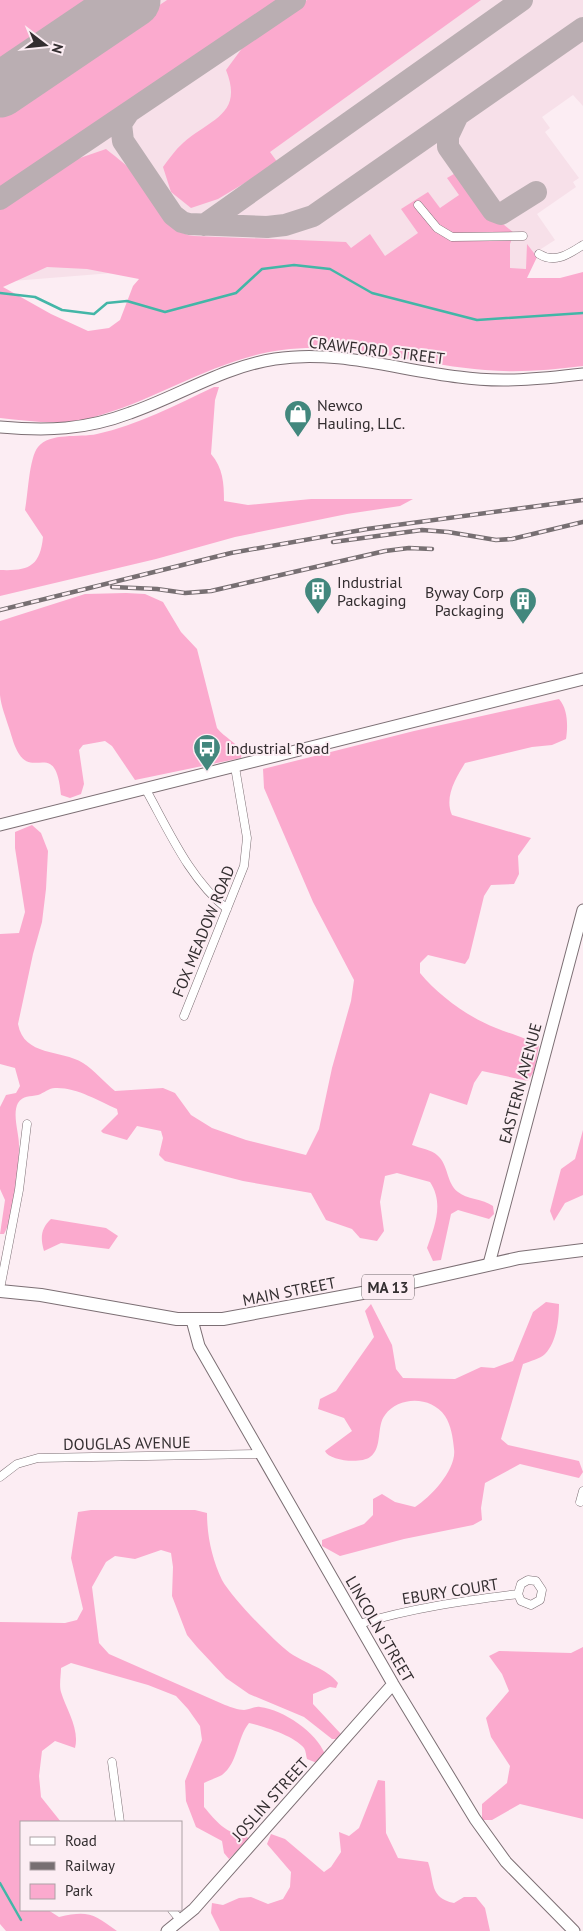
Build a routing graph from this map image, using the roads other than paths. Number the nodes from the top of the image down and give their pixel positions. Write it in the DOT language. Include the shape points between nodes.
graph roads {
  1 [pos="418,205"];
  2 [pos="523,236"];
  3 [pos="583,245"];
  4 [pos="539,254"];
  5 [pos="583,374"];
  6 [pos="0,427"];
  7 [pos="583,680"];
  8 [pos="235,767"];
  9 [pos="145,788"];
  10 [pos="0,825"];
  11 [pos="227,909"];
  12 [pos="583,910"];
  13 [pos="184,1016"];
  14 [pos="27,1124"];
  15 [pos="583,1250"];
  16 [pos="489,1264"];
  17 [pos="0,1290"];
  18 [pos="192,1320"];
  19 [pos="260,1454"];
  20 [pos="0,1477"];
  21 [pos="583,1492"];
  22 [pos="580,1502"];
  23 [pos="518,1594"];
  24 [pos="358,1624"];
  25 [pos="393,1684"];
  26 [pos="112,1762"];
  27 [pos="120,1821"];
  28 [pos="173,1911"];
  29 [pos="181,1921"];
  30 [pos="167,1931"];
  31 [pos="574,1931"];
  1 -- 2 [label="street" via="437,228 452,237"];
  3 -- 4 [label="street" via="557,259"];
  5 -- 6 [label="street, CRAWFORD STREET" via="541,379 478,379 345,359 294,357 237,368 107,421 63,430"];
  7 -- 8 [label="street"];
  8 -- 9 [label="street"];
  8 -- 11 [label="street, FOX MEADOW ROAD" via="245,820 246,853"];
  9 -- 10 [label="street"];
  9 -- 11 [label="street" via="196,879"];
  11 -- 13 [label="street, FOX MEADOW ROAD"];
  12 -- 16 [label="street, EASTERN AVENUE"];
  14 -- 17 [label="street" via="19,1190"];
  15 -- 16 [label="main road, MAIN STREET / MA 13"];
  16 -- 18 [label="main road, MAIN STREET / MA 13" via="249,1316"];
  17 -- 18 [label="main road, MAIN STREET / MA 13"];
  18 -- 19 [label="street, LINCOLN STREET" via="199,1346"];
  19 -- 20 [label="street, DOUGLAS AVENUE" via="38,1458 17,1464"];
  19 -- 24 [label="street, LINCOLN STREET"];
  21 -- 22 [label="street"];
  23 -- 24 [label="street, EBURY COURT" via="430,1605"];
  24 -- 25 [label="street, LINCOLN STREET"];
  25 -- 29 [label="street, JOSLIN STREET"];
  25 -- 31 [label="street, LINCOLN STREET" via="490,1841"];
  26 -- 27 [label="street"];
  28 -- 29 [label="street"];
  29 -- 30 [label="street, JOSLIN STREET"];
}
